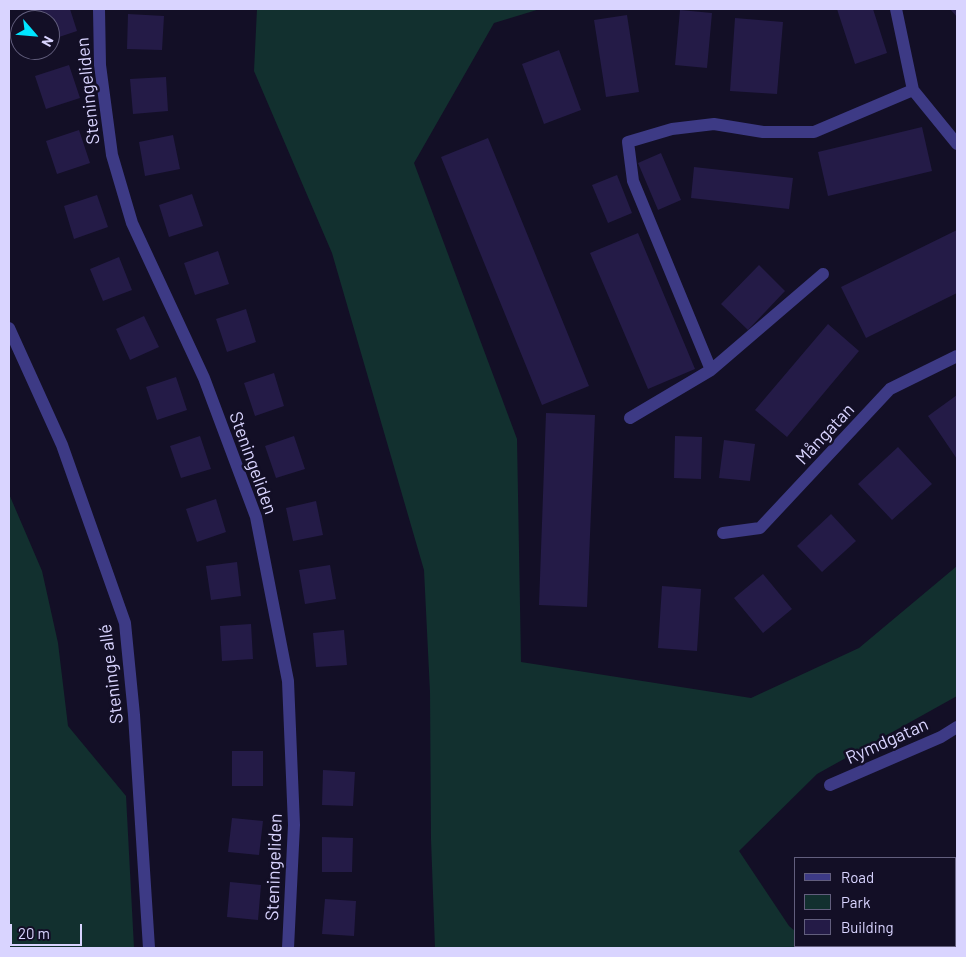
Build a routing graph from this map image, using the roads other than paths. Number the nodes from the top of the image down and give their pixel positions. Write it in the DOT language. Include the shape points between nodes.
graph roads {
  1 [pos="99,9"];
  2 [pos="896,9"];
  3 [pos="913,90"];
  4 [pos="957,144"];
  5 [pos="823,274"];
  6 [pos="9,328"];
  7 [pos="957,356"];
  8 [pos="711,370"];
  9 [pos="630,418"];
  10 [pos="722,533"];
  11 [pos="957,727"];
  12 [pos="830,785"];
  13 [pos="149,948"];
  14 [pos="288,948"];
  1 -- 14 [label="street, Steningeliden" via="100,65 112,155 132,223 204,378 256,517 288,681 294,825"];
  2 -- 3 [label="street"];
  3 -- 4 [label="street"];
  3 -- 8 [label="street" via="814,132 763,132 714,124 672,129 628,142 633,182"];
  5 -- 8 [label="street"];
  6 -- 13 [label="street, Steninge allé" via="62,445 125,623"];
  7 -- 10 [label="street, Mångatan" via="890,389 760,528"];
  8 -- 9 [label="street"];
  11 -- 12 [label="street, Rymdgatan"];
}
